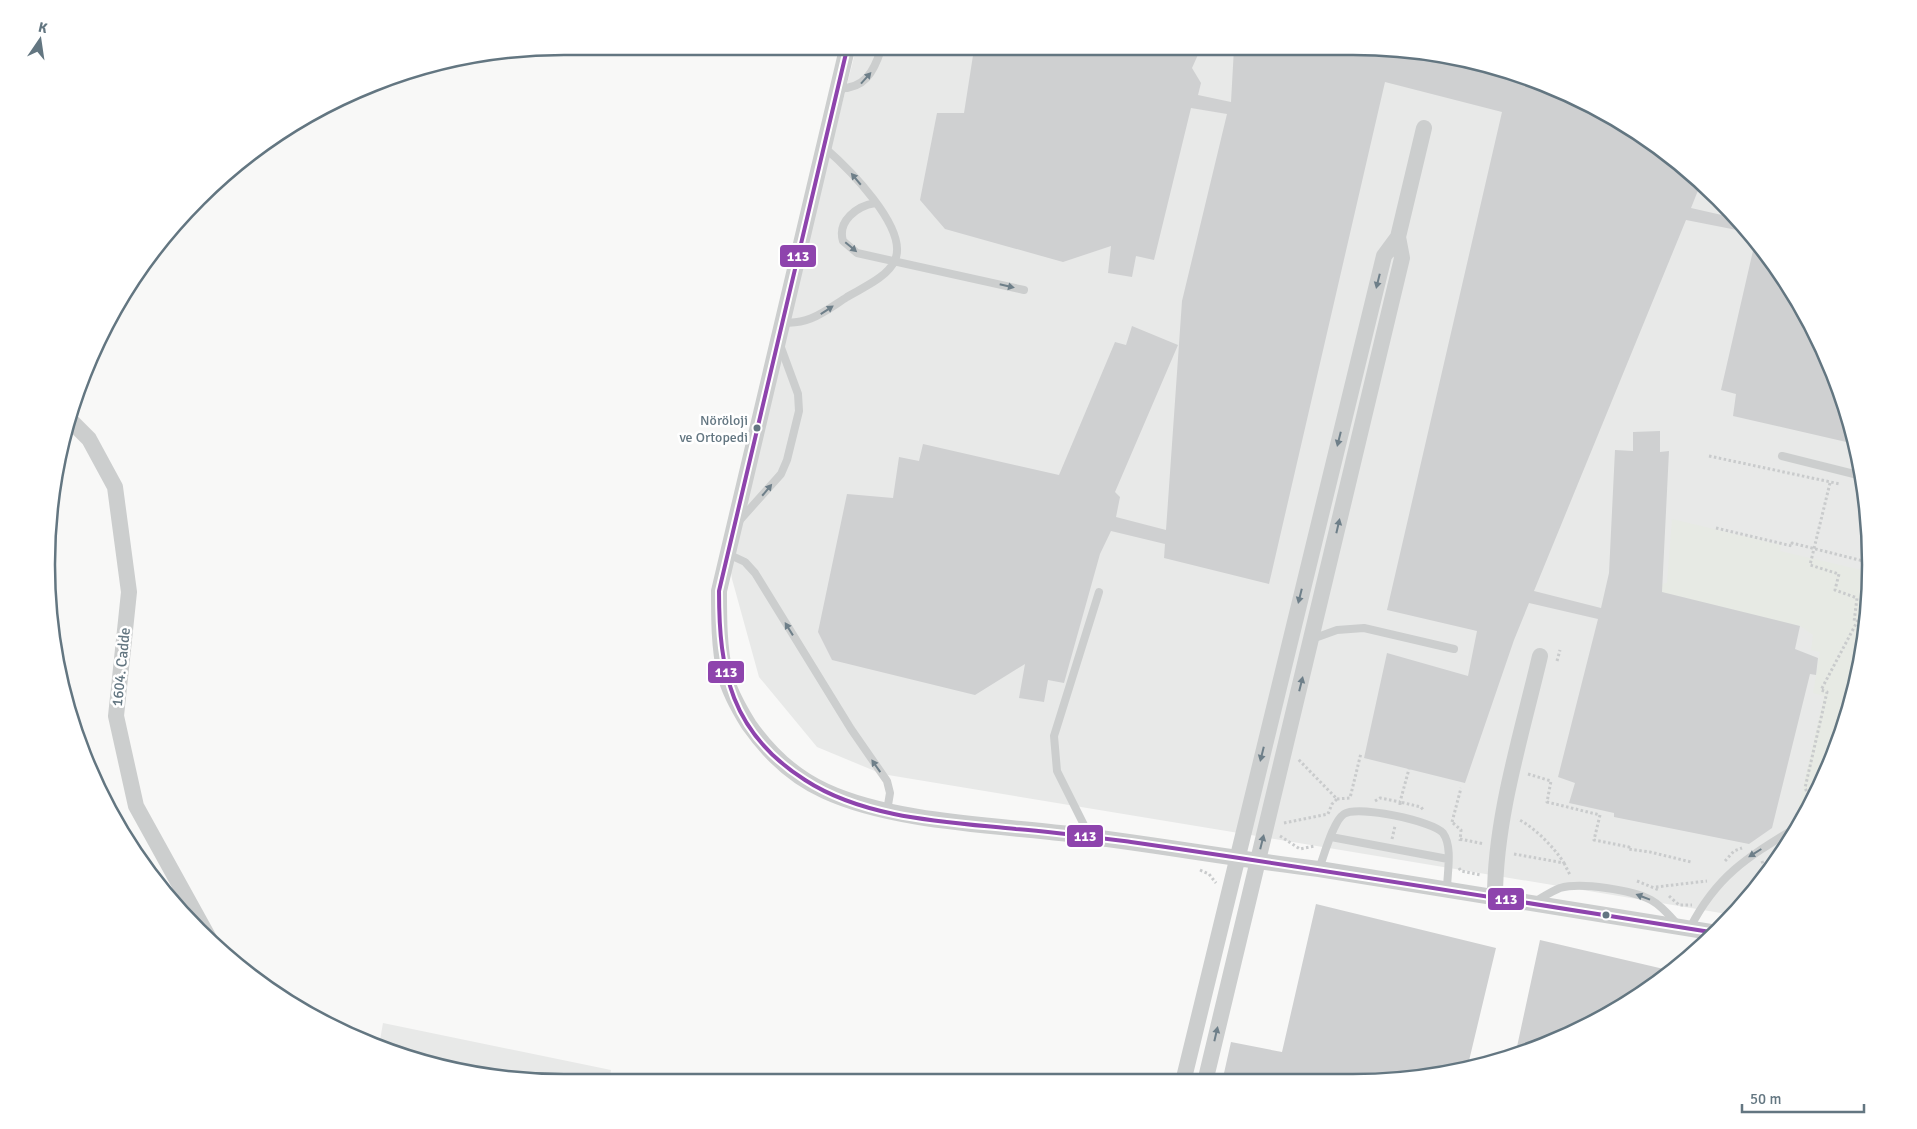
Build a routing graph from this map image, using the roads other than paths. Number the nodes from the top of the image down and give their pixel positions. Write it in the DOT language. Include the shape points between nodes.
graph roads {
  1 [pos="845,55"];
  2 [pos="879,55"];
  3 [pos="837,88"];
  4 [pos="1424,128"];
  5 [pos="823,147"];
  6 [pos="875,203"];
  7 [pos="1398,237"];
  8 [pos="895,261"];
  9 [pos="1024,290"];
  10 [pos="781,322"];
  11 [pos="777,340"];
  12 [pos="75,425"];
  13 [pos="1782,456"];
  14 [pos="1854,474"];
  15 [pos="734,527"];
  16 [pos="728,554"];
  17 [pos="1099,592"];
  18 [pos="1312,639"];
  19 [pos="1454,650"];
  20 [pos="1540,656"];
  21 [pos="887,811"];
  22 [pos="1784,835"];
  23 [pos="1090,837"];
  24 [pos="1331,838"];
  25 [pos="1236,858"];
  26 [pos="1448,859"];
  27 [pos="1257,863"];
  28 [pos="1319,869"];
  29 [pos="1447,890"];
  30 [pos="1495,897"];
  31 [pos="1532,903"];
  32 [pos="198,919"];
  33 [pos="1685,928"];
  34 [pos="1706,931"];
  35 [pos="1185,1074"];
  36 [pos="1207,1074"];
  1 -- 3 [label="street"];
  3 -- 2 [label="lane, one-way" via="854,87 865,81"];
  3 -- 5 [label="street"];
  4 -- 7 [label="street"];
  6 -- 5 [label="lane, one-way" via="849,170"];
  5 -- 10 [label="street"];
  6 -- 8 [label="lane" via="888,220 897,241"];
  6 -- 8 [label="lane, one-way" via="858,208 850,215 842,232 843,241 856,253"];
  18 -- 7 [label="street, one-way" via="1402,258"];
  7 -- 25 [label="street, one-way" via="1384,256"];
  8 -- 9 [label="lane, one-way"];
  10 -- 8 [label="lane, one-way" via="800,323 817,317 882,275"];
  10 -- 11 [label="street"];
  11 -- 15 [label="street"];
  15 -- 11 [label="lane, one-way" via="781,474 797,419 798,394"];
  12 -- 32 [label="street, 1604. Cadde" via="89,439 115,488 129,592 116,716 136,806"];
  13 -- 14 [label="lane"];
  15 -- 16 [label="street"];
  21 -- 16 [label="lane, one-way" via="890,793 887,781 851,729 755,573 745,562"];
  16 -- 21 [label="street" via="719,591 720,634 725,675 739,709 760,741 788,768 824,791"];
  17 -- 23 [label="lane" via="1054,736 1057,771"];
  18 -- 19 [label="lane" via="1336,630 1364,628"];
  27 -- 18 [label="street, one-way"];
  20 -- 30 [label="street" via="1501,827"];
  21 -- 23 [label="street"];
  22 -- 33 [label="lane, one-way" via="1730,872"];
  23 -- 25 [label="street"];
  24 -- 26 [label="lane"];
  24 -- 26 [label="lane" via="1344,814 1364,811 1433,826 1446,840"];
  24 -- 28 [label="lane"];
  25 -- 27 [label="street"];
  25 -- 35 [label="street"];
  26 -- 29 [label="lane"];
  27 -- 28 [label="street"];
  36 -- 27 [label="street, one-way"];
  28 -- 29 [label="street"];
  29 -- 30 [label="street"];
  30 -- 31 [label="street"];
  31 -- 33 [label="street"];
  33 -- 31 [label="lane, one-way" via="1650,900 1589,886 1559,888"];
  33 -- 34 [label="street"];
}
